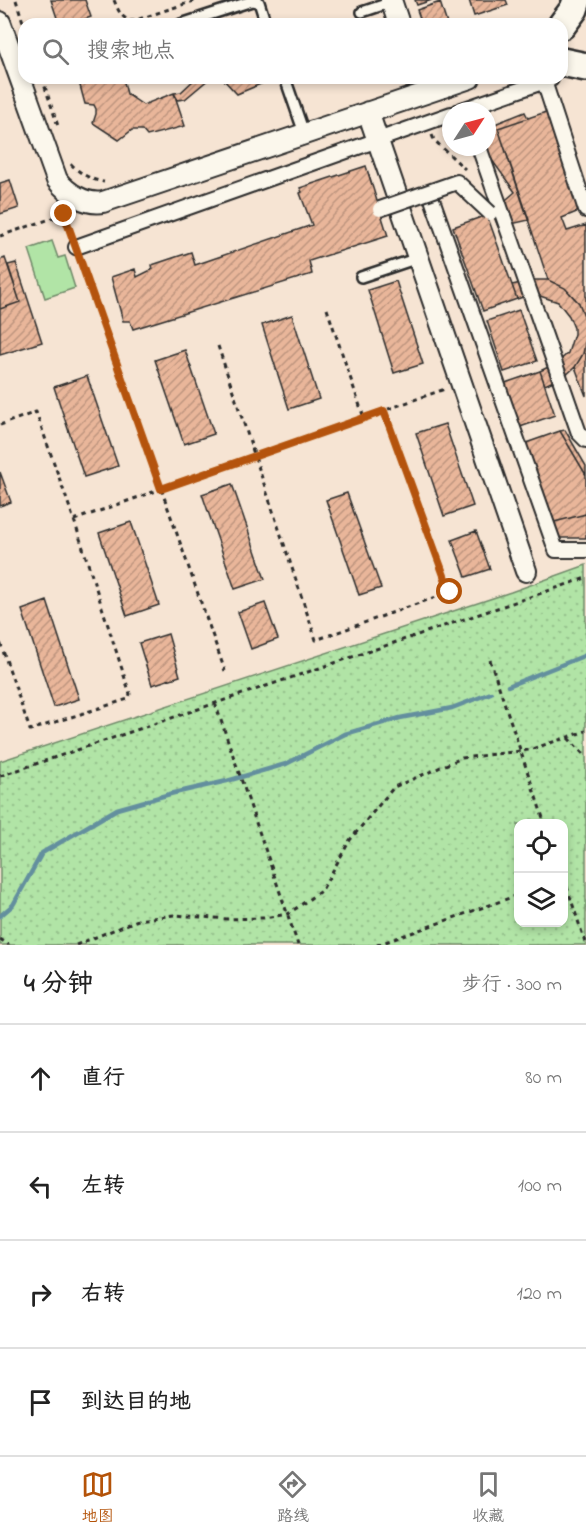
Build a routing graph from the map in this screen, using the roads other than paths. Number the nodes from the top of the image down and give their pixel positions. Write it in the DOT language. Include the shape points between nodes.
graph roads {
  1 [pos="577,0"];
  2 [pos="391,1"];
  3 [pos="362,12"];
  4 [pos="200,18"];
  5 [pos="264,18"];
  6 [pos="397,18"];
  7 [pos="567,18"];
  8 [pos="0,23"];
  9 [pos="586,67"];
  10 [pos="568,71"];
  11 [pos="18,73"];
  12 [pos="22,84"];
  13 [pos="287,84"];
  14 [pos="528,84"];
  15 [pos="555,84"];
  16 [pos="420,86"];
  17 [pos="484,102"];
  18 [pos="368,112"];
  19 [pos="442,117"];
  20 [pos="303,133"];
  21 [pos="377,140"];
  22 [pos="482,156"];
  23 [pos="433,202"];
  24 [pos="380,209"];
  25 [pos="586,210"];
  26 [pos="490,213"];
  27 [pos="76,247"];
  28 [pos="418,258"];
  29 [pos="361,277"];
  30 [pos="586,440"];
  31 [pos="586,550"];
  32 [pos="525,571"];
  1 -- 7 [label="main road"];
  2 -- 3 [label="lane"];
  2 -- 6 [label="street"];
  4 -- 5 [label="lane" via="252,1 259,2"];
  8 -- 11 [label="street"];
  9 -- 10 [label="main road"];
  12 -- 20 [label="street" via="57,180 66,189 96,203"];
  13 -- 20 [label="lane"];
  14 -- 17 [label="street"];
  15 -- 25 [label="street"];
  16 -- 18 [label="street"];
  18 -- 20 [label="street"];
  18 -- 21 [label="street"];
  19 -- 21 [label="street"];
  21 -- 27 [label="street"];
  21 -- 28 [label="street"];
  22 -- 30 [label="street" via="579,433"];
  23 -- 31 [label="street" via="556,550"];
  24 -- 26 [label="street, bridge" via="457,182"];
  28 -- 29 [label="lane"];
  28 -- 32 [label="street"];
}
